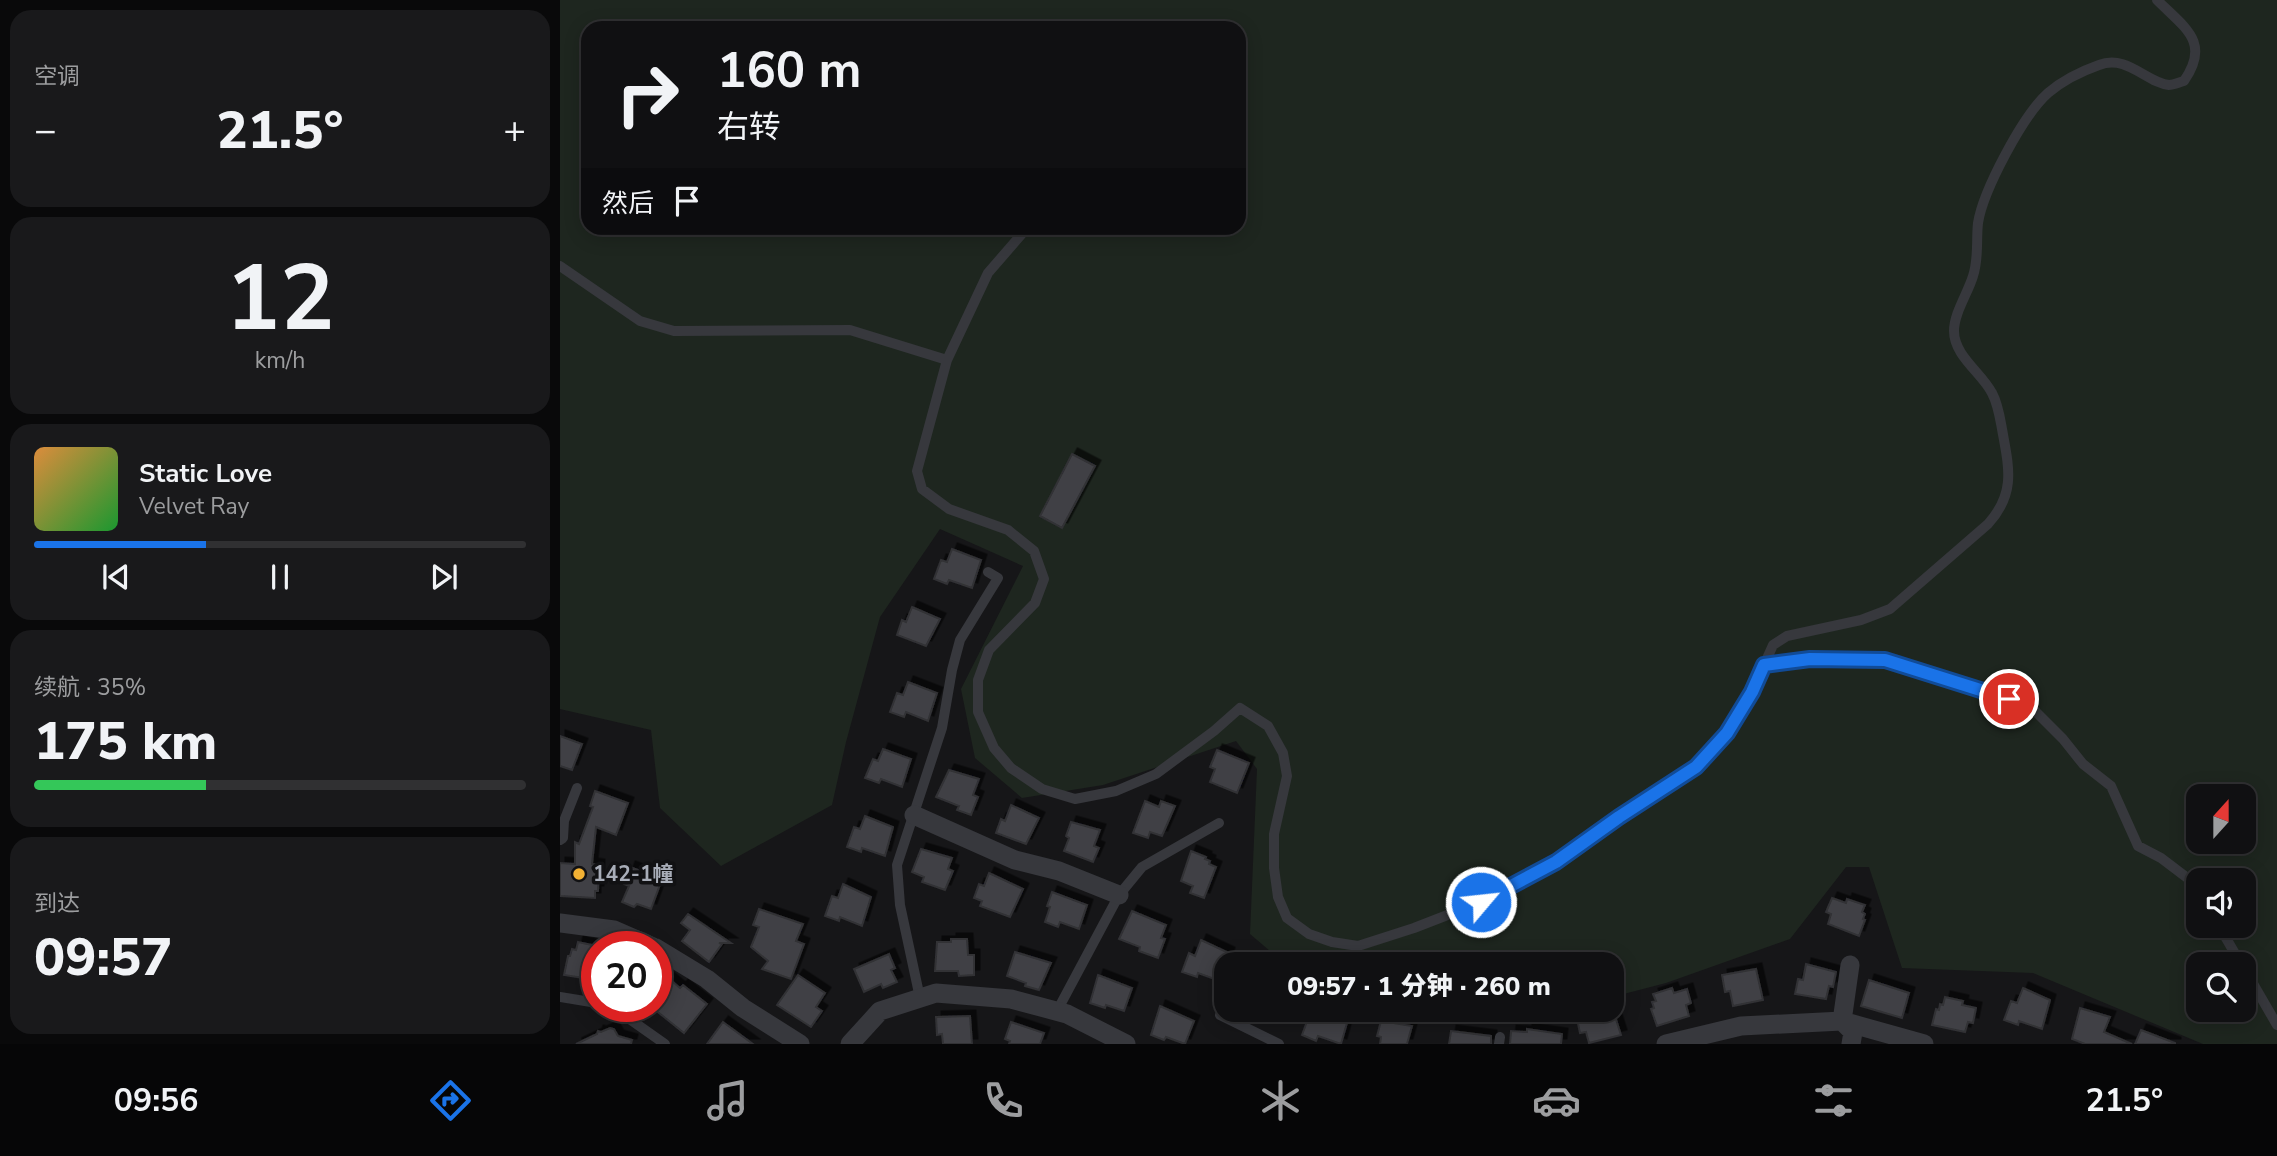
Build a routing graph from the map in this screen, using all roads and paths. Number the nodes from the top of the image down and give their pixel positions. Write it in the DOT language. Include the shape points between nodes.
graph roads {
  1 [pos="2157,0"];
  2 [pos="1021,235"];
  3 [pos="560,266"];
  4 [pos="947,360"];
  5 [pos="988,572"];
  6 [pos="1764,665"];
  7 [pos="577,788"];
  8 [pos="914,815"];
  9 [pos="1219,823"];
  10 [pos="560,840"];
  11 [pos="2186,878"];
  12 [pos="1119,895"];
  13 [pos="560,923"];
  14 [pos="616,931"];
  15 [pos="672,959"];
  16 [pos="1850,965"];
  17 [pos="2256,990"];
  18 [pos="560,997"];
  19 [pos="920,998"];
  20 [pos="581,1000"];
  21 [pos="1057,1012"];
  22 [pos="1842,1021"];
  23 [pos="635,1022"];
  24 [pos="1234,1022"];
  25 [pos="2277,1025"];
  26 [pos="665,1044"];
  27 [pos="800,1044"];
  28 [pos="850,1044"];
  29 [pos="1126,1044"];
  30 [pos="1279,1044"];
  31 [pos="1666,1044"];
  32 [pos="1851,1044"];
  33 [pos="1924,1044"];
  1 -- 6 [label="lane" via="2197,47 2195,65 2184,81 2168,85 2125,64 2103,63 2048,93 2004,159 1978,223 1974,275 1954,330 1956,345 1993,394 1999,413 2009,473 2000,510 1890,609 1787,636 1773,645"];
  2 -- 4 [label="lane" via="988,273"];
  3 -- 4 [label="lane" via="640,321 674,331 850,330"];
  4 -- 6 [label="lane" via="917,471 922,489 949,509 1008,530 1034,551 1044,579 1035,603 989,650 978,680 978,712 994,748 1011,768 1042,789 1075,799 1116,791 1156,774 1240,708 1268,726 1283,753 1287,776 1274,834 1278,897 1287,918 1309,934 1358,946 1481,902 1556,862 1696,767 1727,733"];
  5 -- 8 [label="lane" via="998,578 960,640 943,728"];
  6 -- 11 [label="lane" via="1810,659 1885,660 2026,703 2083,764 2111,786 2138,846"];
  7 -- 10 [label="lane"];
  8 -- 12 [label="street" via="1015,860 1059,871"];
  8 -- 19 [label="lane" via="897,865 900,905"];
  9 -- 12 [label="lane" via="1142,867"];
  12 -- 21 [label="lane"];
  13 -- 14 [label="street"];
  15 -- 27 [label="street"];
  16 -- 22 [label="street"];
  17 -- 25 [label="lane"];
  18 -- 20 [label="lane"];
  19 -- 21 [label="street" via="936,993 1011,999"];
  19 -- 28 [label="street" via="880,1010"];
  21 -- 29 [label="street"];
  22 -- 31 [label="street" via="1741,1026"];
  22 -- 32 [label="street" via="1853,1032"];
  22 -- 33 [label="street"];
  23 -- 26 [label="lane"];
  24 -- 30 [label="lane"];
}
